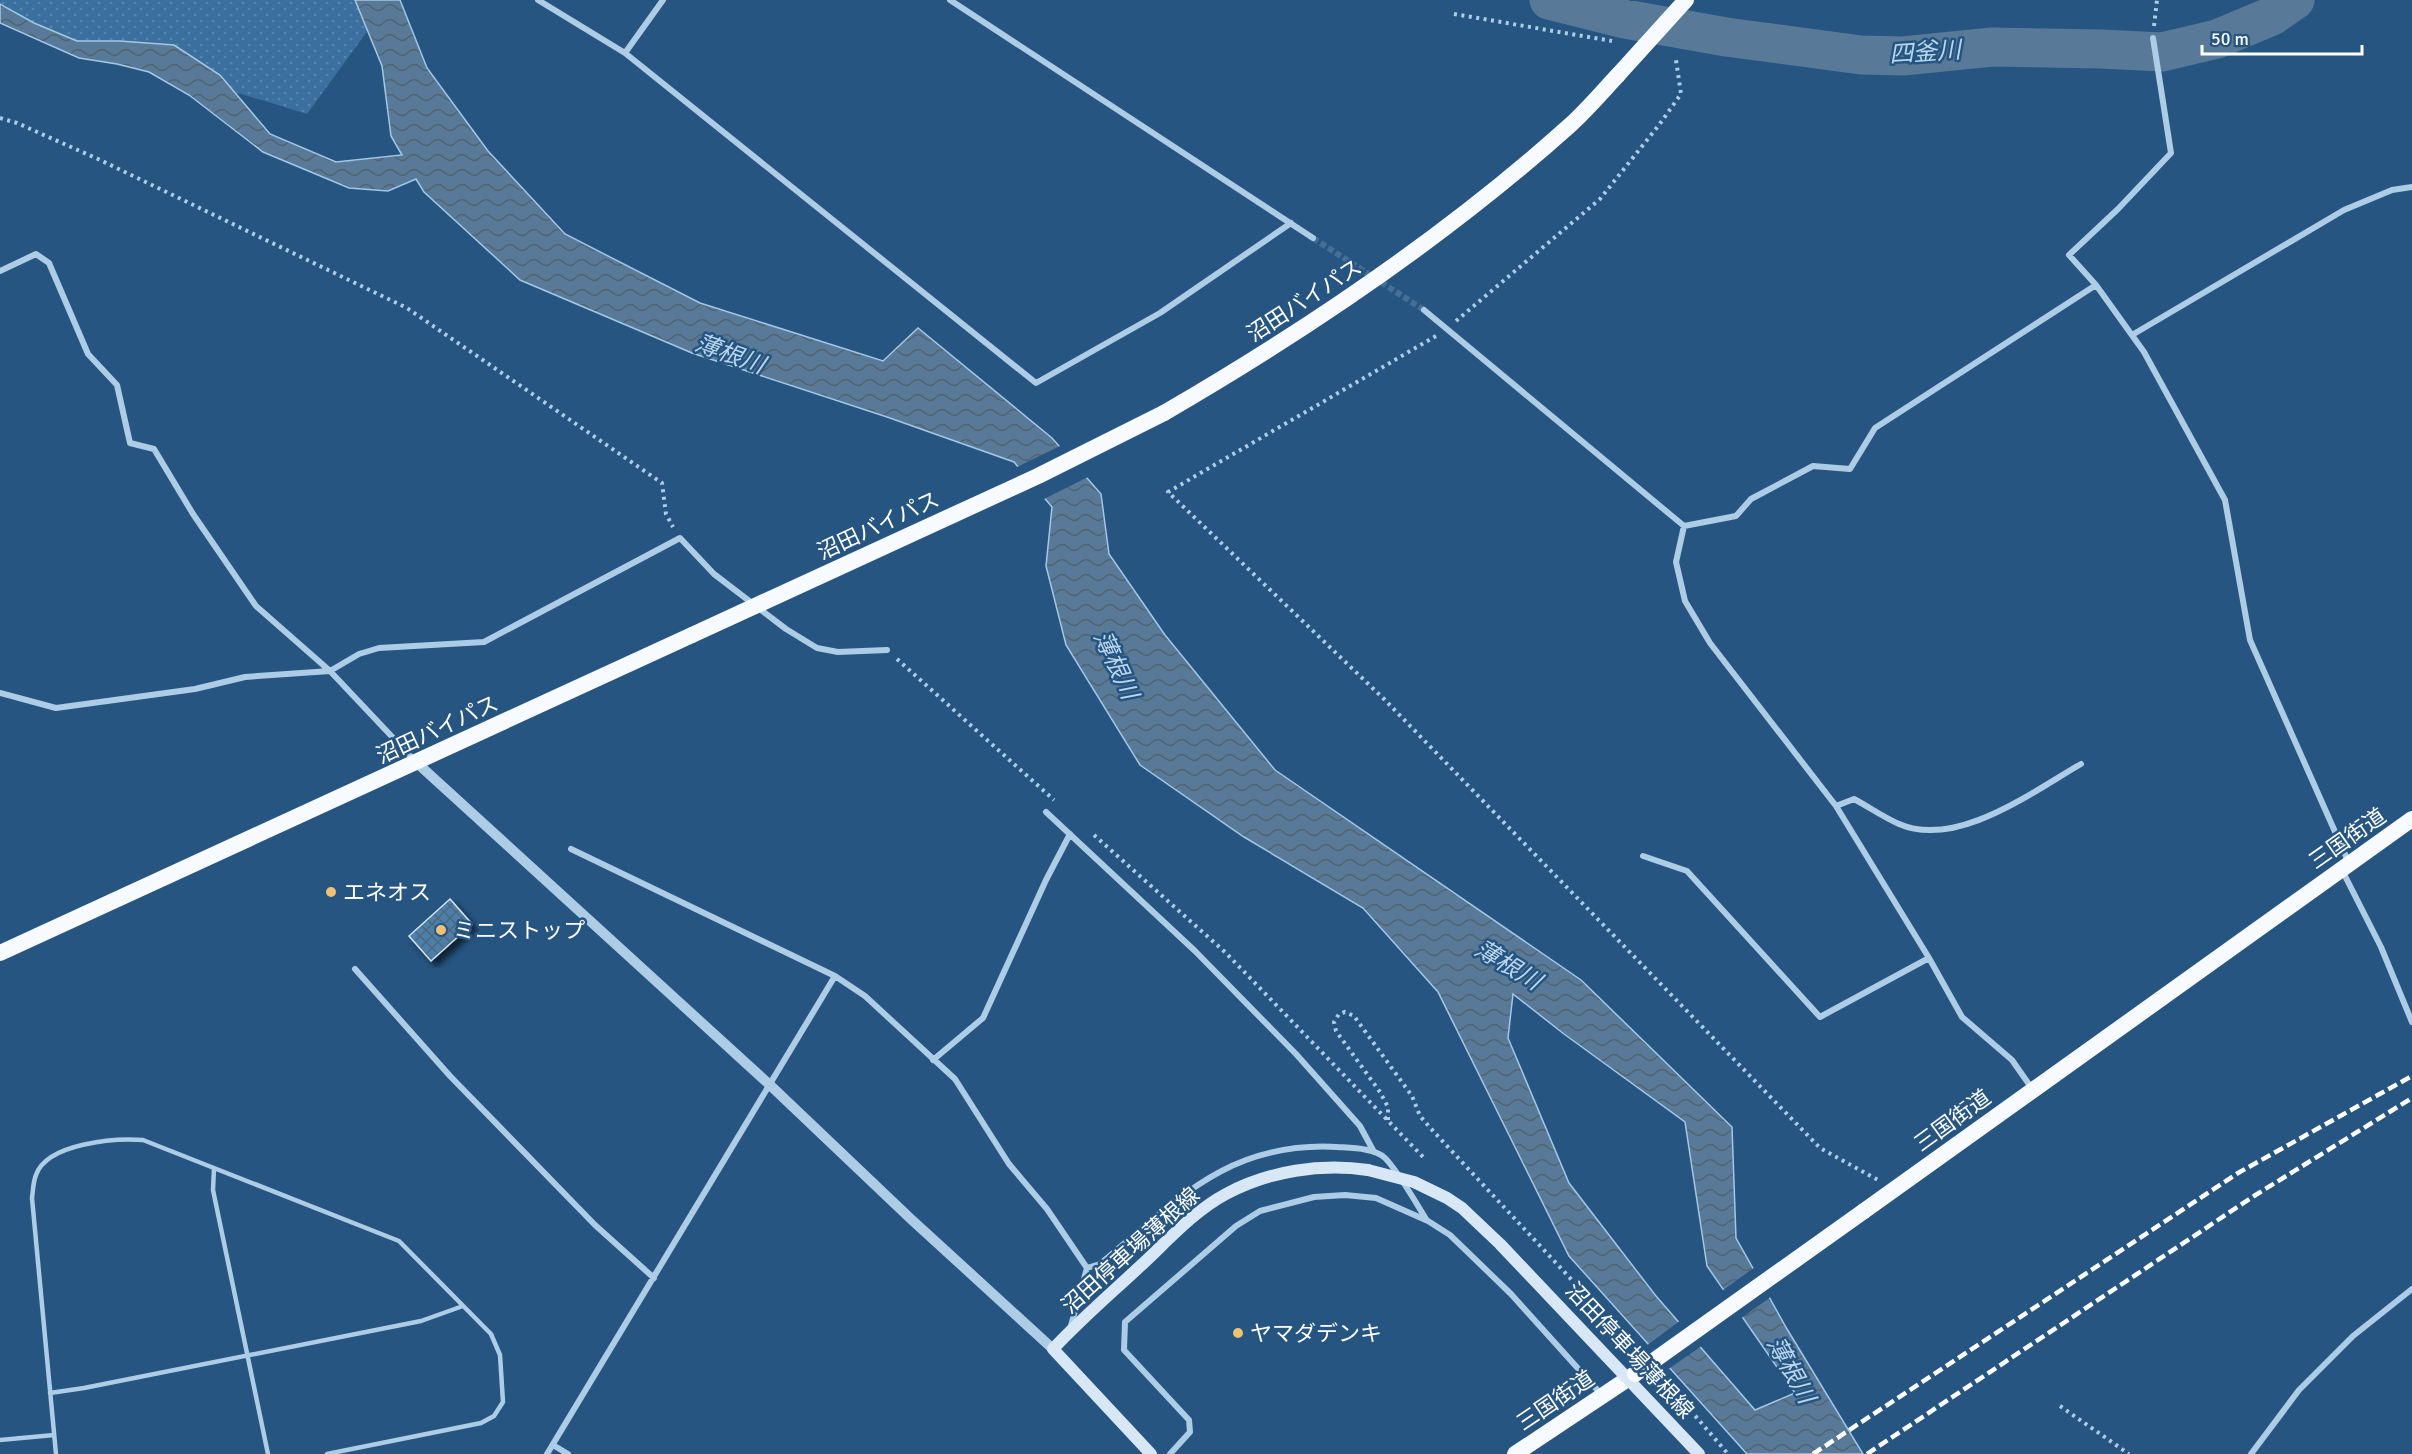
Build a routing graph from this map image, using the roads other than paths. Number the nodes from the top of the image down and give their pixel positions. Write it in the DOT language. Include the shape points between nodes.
graph roads {
  1 [pos="537,0"];
  2 [pos="663,0"];
  3 [pos="950,0"];
  4 [pos="1686,0"];
  5 [pos="2153,38"];
  6 [pos="625,53"];
  7 [pos="2412,187"];
  8 [pos="1291,223"];
  9 [pos="1313,238"];
  10 [pos="0,270"];
  11 [pos="2096,285"];
  12 [pos="1424,310"];
  13 [pos="2132,335"];
  14 [pos="1684,526"];
  15 [pos="887,650"];
  16 [pos="330,671"];
  17 [pos="0,693"];
  18 [pos="417,763"];
  19 [pos="2081,764"];
  20 [pos="1836,806"];
  21 [pos="1046,812"];
  22 [pos="2412,819"];
  23 [pos="1070,834"];
  24 [pos="571,849"];
  25 [pos="1643,856"];
  26 [pos="2345,866"];
  27 [pos="0,953"];
  28 [pos="1929,958"];
  29 [pos="356,969"];
  30 [pos="835,976"];
  31 [pos="2412,1022"];
  32 [pos="933,1060"];
  33 [pos="771,1086"];
  34 [pos="2033,1090"];
  35 [pos="1374,1152"];
  36 [pos="214,1168"];
  37 [pos="1428,1221"];
  38 [pos="1087,1268"];
  39 [pos="654,1278"];
  40 [pos="2412,1289"];
  41 [pos="463,1306"];
  42 [pos="1069,1332"];
  43 [pos="1053,1349"];
  44 [pos="248,1356"];
  45 [pos="50,1393"];
  46 [pos="1603,1396"];
  47 [pos="54,1435"];
  48 [pos="0,1440"];
  49 [pos="553,1444"];
  50 [pos="1522,1452"];
  51 [pos="56,1454"];
  52 [pos="268,1454"];
  53 [pos="327,1454"];
  54 [pos="547,1454"];
  55 [pos="568,1454"];
  56 [pos="1151,1454"];
  57 [pos="1170,1454"];
  58 [pos="1699,1454"];
  59 [pos="2252,1454"];
  1 -- 6 [label="street"];
  2 -- 6 [label="street"];
  3 -- 8 [label="street"];
  4 -- 18 [label="highway, 沼田バイパス, bridge" via="1569,126 1473,207 1300,331 1164,413 1038,476"];
  5 -- 11 [label="street" via="2171,153 2069,255"];
  6 -- 8 [label="street" via="1036,383 1160,313"];
  7 -- 13 [label="street" via="2392,190 2344,210"];
  8 -- 9 [label="street"];
  10 -- 16 [label="street" via="36,254 48,263 88,354 117,386 130,444 154,449 256,606"];
  11 -- 13 [label="street"];
  11 -- 14 [label="street" via="1875,428 1850,469 1813,466 1751,499 1737,516"];
  12 -- 14 [label="street"];
  13 -- 26 [label="street" via="2225,500 2250,640"];
  14 -- 20 [label="street" via="1676,562 1685,601 1710,643"];
  15 -- 16 [label="street" via="838,652 817,648 714,574 680,538 484,642 379,648 359,654"];
  16 -- 17 [label="street" via="245,677 195,689 56,708"];
  16 -- 18 [label="street"];
  18 -- 27 [label="highway, 沼田バイパス"];
  18 -- 33 [label="street"];
  19 -- 20 [label="street" via="1978,822 1935,831 1900,825 1854,799"];
  20 -- 28 [label="street"];
  21 -- 23 [label="street"];
  22 -- 26 [label="highway, 三国街道"];
  23 -- 32 [label="street" via="983,1018"];
  23 -- 35 [label="street" via="1195,951 1296,1054 1360,1126"];
  24 -- 30 [label="street"];
  25 -- 28 [label="street" via="1687,871 1820,1017"];
  26 -- 31 [label="street"];
  26 -- 34 [label="highway, 三国街道"];
  28 -- 34 [label="street" via="1962,1017 2012,1060"];
  29 -- 39 [label="street" via="474,1101 595,1225"];
  30 -- 32 [label="street" via="865,996"];
  30 -- 33 [label="street"];
  32 -- 38 [label="street" via="955,1079 1009,1164 1047,1209"];
  33 -- 39 [label="street"];
  33 -- 43 [label="street"];
  34 -- 46 [label="highway, 三国街道, bridge"];
  35 -- 37 [label="street" via="1385,1157"];
  35 -- 38 [label="street" via="1313,1146 1284,1149 1227,1167 1195,1185 1100,1264"];
  36 -- 41 [label="lane" via="399,1241"];
  36 -- 44 [label="lane" via="213,1190"];
  36 -- 45 [label="lane" via="143,1140 124,1139 66,1150 46,1161 36,1173 32,1198"];
  37 -- 46 [label="street" via="1450,1234 1511,1294"];
  37 -- 57 [label="street" via="1376,1198 1345,1195 1314,1197 1260,1211 1236,1226 1125,1322 1124,1350 1189,1420 1190,1432"];
  38 -- 42 [label="street"];
  39 -- 49 [label="street"];
  40 -- 59 [label="street" via="2353,1336 2299,1390"];
  41 -- 44 [label="lane" via="421,1321"];
  41 -- 53 [label="lane" via="490,1334 500,1355 503,1402 494,1416 481,1423"];
  42 -- 43 [label="main road, 沼田停車場薄根線"];
  42 -- 58 [label="main road, 沼田停車場薄根線, bridge" via="1194,1217 1225,1194 1288,1172 1335,1167 1368,1170 1414,1182 1462,1208"];
  43 -- 56 [label="main road"];
  44 -- 45 [label="lane"];
  44 -- 52 [label="lane"];
  45 -- 47 [label="lane"];
  46 -- 50 [label="highway, 三国街道"];
  47 -- 48 [label="lane"];
  47 -- 51 [label="lane"];
  49 -- 54 [label="street"];
  49 -- 55 [label="street"];
}
